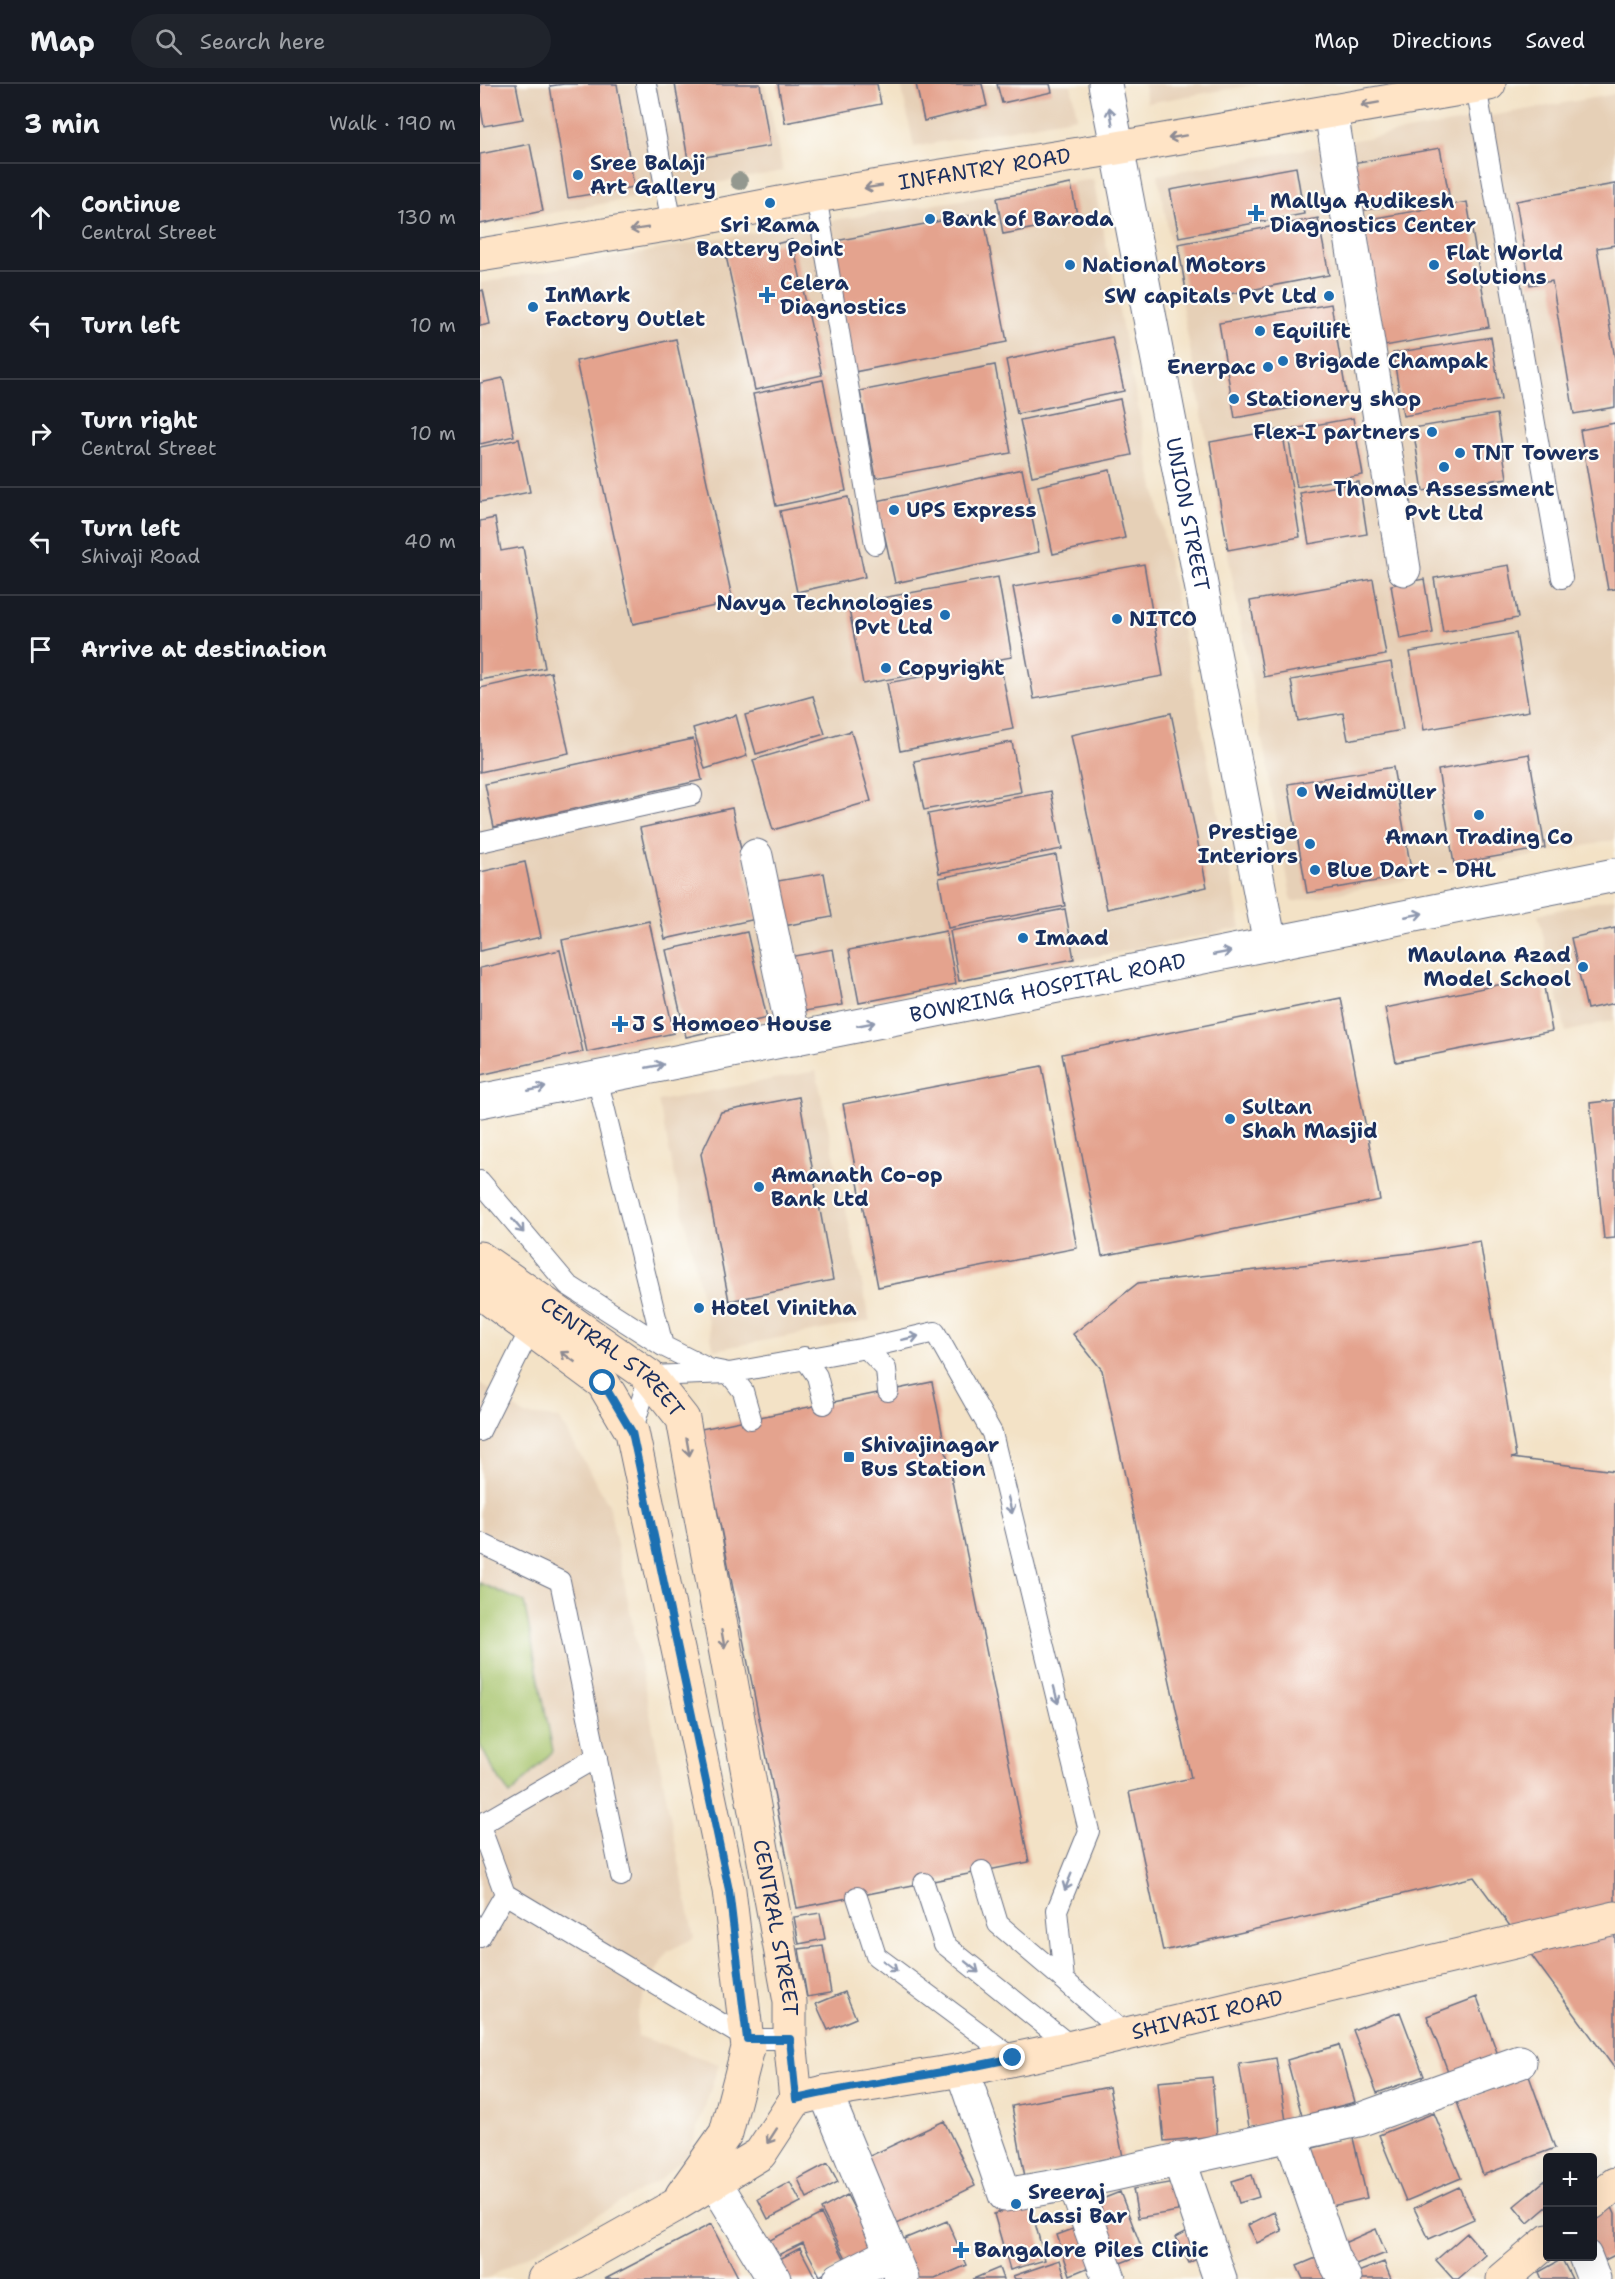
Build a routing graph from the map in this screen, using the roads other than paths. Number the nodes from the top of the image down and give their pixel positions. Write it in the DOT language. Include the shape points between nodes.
graph roads {
  1 [pos="646,84"];
  2 [pos="1106,84"];
  3 [pos="1483,85"];
  4 [pos="1330,111"];
  5 [pos="1117,148"];
  6 [pos="816,196"];
  7 [pos="672,224"];
  8 [pos="480,255"];
  9 [pos="875,544"];
  10 [pos="1404,569"];
  11 [pos="1562,578"];
  12 [pos="692,795"];
  13 [pos="480,842"];
  14 [pos="756,856"];
  15 [pos="1615,875"];
  16 [pos="1270,944"];
  17 [pos="794,1039"];
  18 [pos="597,1078"];
  19 [pos="480,1101"];
  20 [pos="480,1181"];
  21 [pos="480,1258"];
  22 [pos="480,1292"];
  23 [pos="530,1330"];
  24 [pos="663,1346"];
  25 [pos="866,1347"];
  26 [pos="804,1357"];
  27 [pos="729,1373"];
  28 [pos="649,1376"];
  29 [pos="888,1391"];
  30 [pos="824,1404"];
  31 [pos="750,1419"];
  32 [pos="480,1431"];
  33 [pos="632,1432"];
  34 [pos="480,1543"];
  35 [pos="597,1757"];
  36 [pos="480,1825"];
  37 [pos="982,1871"];
  38 [pos="621,1876"];
  39 [pos="924,1883"];
  40 [pos="505,1894"];
  41 [pos="857,1897"];
  42 [pos="1615,1918"];
  43 [pos="480,1937"];
  44 [pos="1064,1980"];
  45 [pos="1125,2034"];
  46 [pos="747,2039"];
  47 [pos="790,2039"];
  48 [pos="1072,2047"];
  49 [pos="1013,2058"];
  50 [pos="1520,2062"];
  51 [pos="962,2070"];
  52 [pos="811,2096"];
  53 [pos="1292,2135"];
  54 [pos="1179,2159"];
  55 [pos="715,2182"];
  56 [pos="1074,2182"];
  57 [pos="1615,2184"];
  58 [pos="1597,2200"];
  59 [pos="674,2206"];
  60 [pos="1543,2245"];
  61 [pos="1587,2261"];
  62 [pos="896,2266"];
  63 [pos="544,2279"];
  64 [pos="774,2279"];
  65 [pos="840,2279"];
  66 [pos="1109,2279"];
  67 [pos="1220,2279"];
  68 [pos="1345,2279"];
  69 [pos="1503,2279"];
  70 [pos="1594,2279"];
  1 -- 7 [label="lane"];
  5 -- 2 [label="street, UNION STREET, one-way"];
  3 -- 4 [label="street, INFANTRY ROAD, one-way"];
  3 -- 11 [label="lane"];
  4 -- 5 [label="street, INFANTRY ROAD, one-way"];
  4 -- 10 [label="street"];
  5 -- 6 [label="street, INFANTRY ROAD, one-way"];
  5 -- 16 [label="street, UNION STREET"];
  6 -- 7 [label="street, INFANTRY ROAD"];
  6 -- 9 [label="lane"];
  7 -- 8 [label="street, INFANTRY ROAD, one-way"];
  12 -- 13 [label="lane"];
  14 -- 17 [label="street"];
  16 -- 15 [label="street, BOWRING HOSPITAL ROAD, one-way"];
  17 -- 16 [label="street, BOWRING HOSPITAL ROAD, one-way"];
  18 -- 17 [label="street, BOWRING HOSPITAL ROAD, one-way"];
  19 -- 18 [label="street, BOWRING HOSPITAL ROAD, one-way"];
  18 -- 24 [label="lane"];
  20 -- 24 [label="lane, one-way" via="568,1285"];
  21 -- 28 [label="street, CENTRAL STREET"];
  22 -- 23 [label="street, CENTRAL STREET"];
  23 -- 32 [label="lane"];
  33 -- 23 [label="street, CENTRAL STREET, one-way" via="603,1383"];
  24 -- 27 [label="lane" via="709,1369"];
  25 -- 26 [label="lane"];
  25 -- 29 [label="lane" via="886,1369"];
  25 -- 44 [label="lane, one-way" via="935,1332 992,1433 1089,1831 1057,1910"];
  26 -- 27 [label="lane"];
  26 -- 30 [label="lane" via="816,1376"];
  27 -- 28 [label="lane"];
  27 -- 31 [label="lane" via="743,1391"];
  28 -- 33 [label="lane"];
  28 -- 47 [label="street, CENTRAL STREET, one-way" via="683,1419 788,1990"];
  33 -- 46 [label="street, CENTRAL STREET" via="729,1890"];
  34 -- 35 [label="lane" via="561,1581"];
  35 -- 36 [label="lane"];
  35 -- 38 [label="lane"];
  36 -- 40 [label="lane"];
  37 -- 44 [label="lane" via="998,1924"];
  39 -- 48 [label="lane, one-way" via="944,1944"];
  40 -- 43 [label="lane"];
  40 -- 46 [label="lane"];
  41 -- 49 [label="lane, one-way" via="876,1956"];
  42 -- 45 [label="street, SHIVAJI ROAD"];
  44 -- 45 [label="lane"];
  45 -- 48 [label="street, SHIVAJI ROAD"];
  46 -- 47 [label="lane"];
  46 -- 59 [label="street, CENTRAL STREET" via="726,2133"];
  47 -- 52 [label="street, CENTRAL STREET"];
  48 -- 49 [label="street, SHIVAJI ROAD"];
  49 -- 51 [label="street, SHIVAJI ROAD"];
  50 -- 53 [label="street" via="1359,2120"];
  51 -- 52 [label="street, SHIVAJI ROAD"];
  51 -- 56 [label="street" via="1005,2195"];
  52 -- 55 [label="street, one-way" via="760,2154"];
  52 -- 62 [label="street"];
  53 -- 54 [label="street"];
  53 -- 68 [label="street" via="1333,2258"];
  54 -- 56 [label="street"];
  54 -- 67 [label="street"];
  55 -- 59 [label="street"];
  55 -- 64 [label="street"];
  56 -- 66 [label="street"];
  57 -- 58 [label="street"];
  59 -- 63 [label="street"];
  60 -- 69 [label="street"];
  61 -- 70 [label="street"];
  62 -- 65 [label="street"];
}
